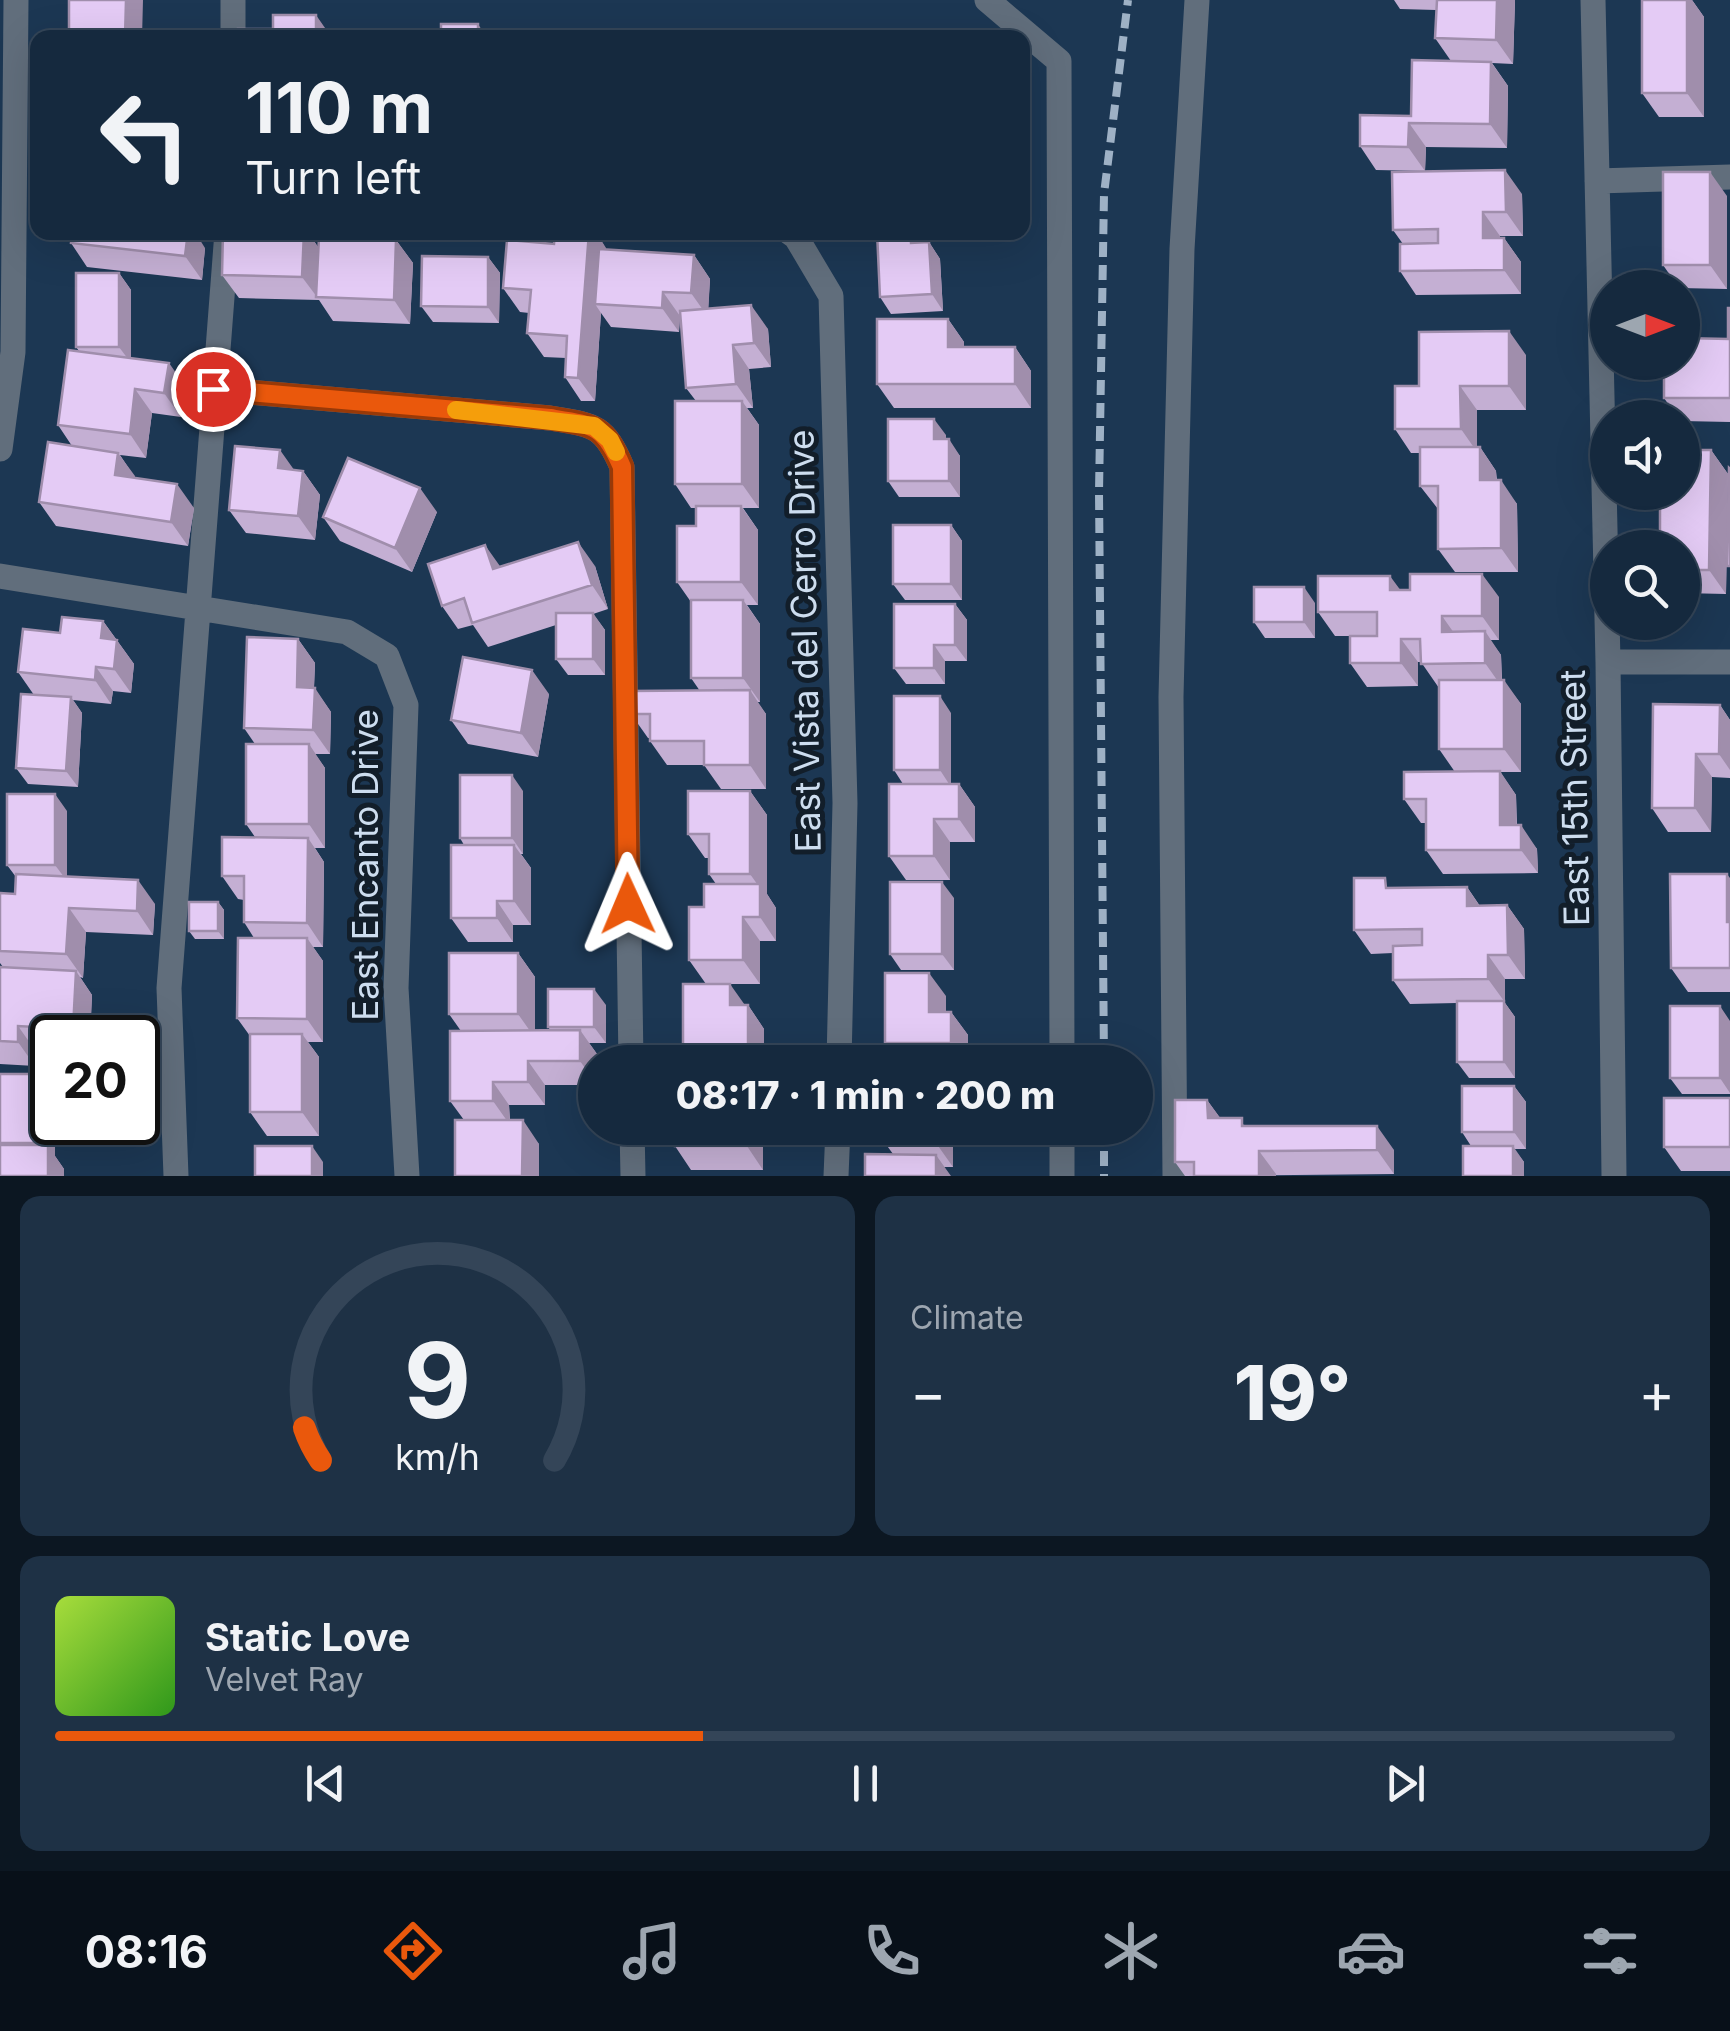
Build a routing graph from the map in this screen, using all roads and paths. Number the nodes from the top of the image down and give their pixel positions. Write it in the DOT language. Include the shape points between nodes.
graph roads {
  1 [pos="16,0"];
  2 [pos="233,0"];
  3 [pos="988,0"];
  4 [pos="1197,0"];
  5 [pos="1593,0"];
  6 [pos="233,30"];
  7 [pos="1022,30"];
  8 [pos="1030,37"];
  9 [pos="27,128"];
  10 [pos="1730,177"];
  11 [pos="1597,181"];
  12 [pos="227,240"];
  13 [pos="798,240"];
  14 [pos="213,389"];
  15 [pos="0,449"];
  16 [pos="0,576"];
  17 [pos="199,606"];
  18 [pos="1608,662"];
  19 [pos="1730,662"];
  20 [pos="631,1045"];
  21 [pos="839,1045"];
  22 [pos="1062,1045"];
  23 [pos="632,1145"];
  24 [pos="837,1145"];
  25 [pos="1062,1145"];
  26 [pos="176,1176"];
  27 [pos="407,1176"];
  28 [pos="633,1176"];
  29 [pos="836,1176"];
  30 [pos="1062,1176"];
  31 [pos="1175,1176"];
  32 [pos="1614,1176"];
  1 -- 9 [label="street"];
  2 -- 6 [label="street"];
  3 -- 7 [label="street"];
  4 -- 31 [label="street" via="1182,249 1170,697"];
  5 -- 11 [label="street, East 15th Street"];
  8 -- 22 [label="street" via="1059,62"];
  9 -- 15 [label="street"];
  10 -- 11 [label="street"];
  11 -- 18 [label="street, East 15th Street"];
  12 -- 14 [label="street"];
  13 -- 21 [label="street, East Vista del Cerro Drive" via="831,296 845,802"];
  14 -- 17 [label="street"];
  14 -- 20 [label="street" via="550,418 594,426 610,440 622,467"];
  16 -- 17 [label="street, East Encanto Drive"];
  17 -- 26 [label="street" via="168,988"];
  17 -- 27 [label="street, East Encanto Drive" via="347,632 387,656 406,705 396,988"];
  18 -- 19 [label="street"];
  18 -- 32 [label="street, East 15th Street"];
  23 -- 28 [label="street"];
  24 -- 29 [label="street"];
  25 -- 30 [label="street"];
}
